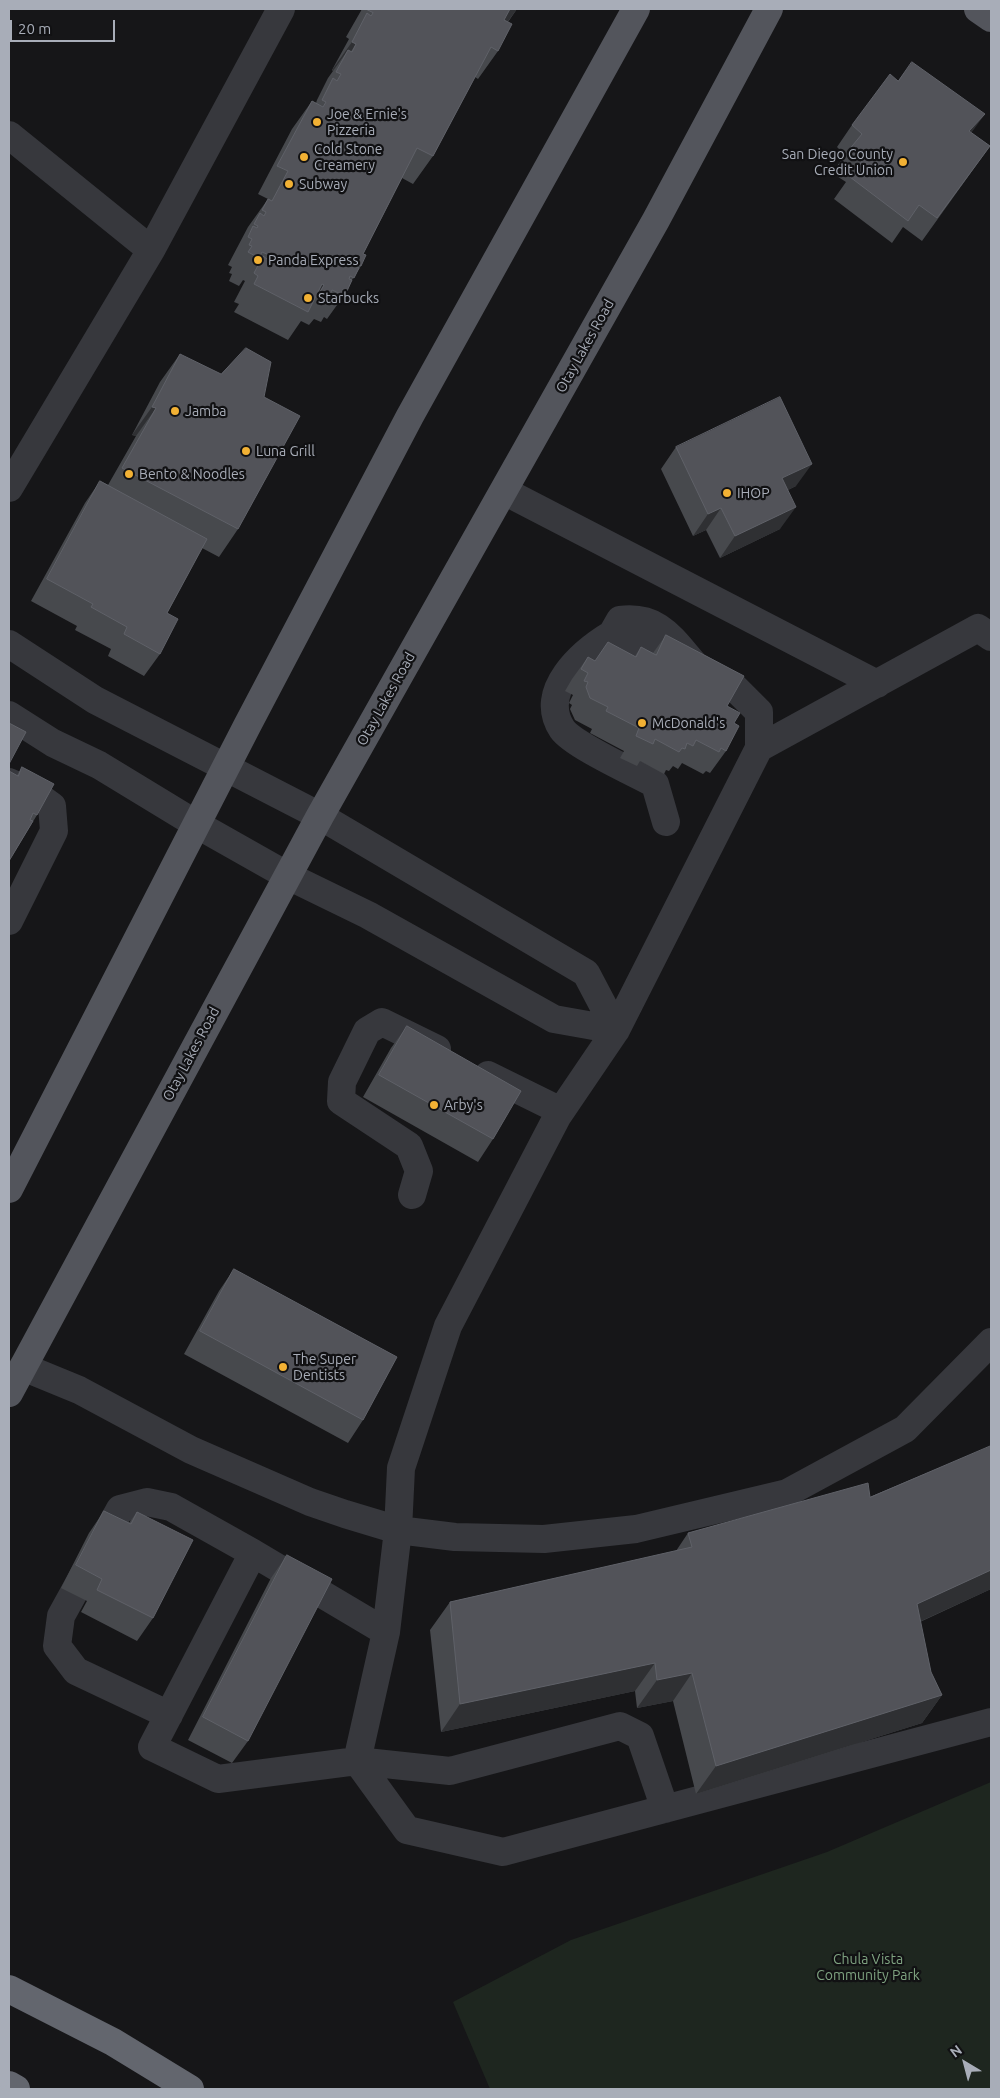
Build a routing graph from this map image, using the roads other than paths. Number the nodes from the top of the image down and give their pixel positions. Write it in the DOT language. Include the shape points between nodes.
graph roads {
  1 [pos="280,9"];
  2 [pos="636,9"];
  3 [pos="770,9"];
  4 [pos="978,9"];
  5 [pos="991,18"];
  6 [pos="9,135"];
  7 [pos="151,250"];
  8 [pos="9,488"];
  9 [pos="504,491"];
  10 [pos="987,628"];
  11 [pos="9,644"];
  12 [pos="877,684"];
  13 [pos="9,715"];
  14 [pos="759,748"];
  15 [pos="226,766"];
  16 [pos="9,782"];
  17 [pos="320,816"];
  18 [pos="666,822"];
  19 [pos="196,824"];
  20 [pos="288,876"];
  21 [pos="9,921"];
  22 [pos="616,1030"];
  23 [pos="561,1112"];
  24 [pos="9,1189"];
  25 [pos="412,1196"];
  26 [pos="991,1342"];
  27 [pos="22,1367"];
  28 [pos="9,1393"];
  29 [pos="398,1530"];
  30 [pos="253,1553"];
  31 [pos="386,1632"];
  32 [pos="169,1715"];
  33 [pos="991,1722"];
  34 [pos="357,1761"];
  35 [pos="665,1809"];
  36 [pos="9,1989"];
  37 [pos="9,2085"];
  38 [pos="16,2089"];
  39 [pos="190,2089"];
  1 -- 7 [label="lane"];
  2 -- 15 [label="main road" via="410,416"];
  3 -- 9 [label="main road, Otay Lakes Road"];
  4 -- 5 [label="main road"];
  6 -- 7 [label="lane"];
  7 -- 8 [label="lane"];
  9 -- 12 [label="lane"];
  9 -- 17 [label="main road, Otay Lakes Road"];
  10 -- 12 [label="lane"];
  11 -- 15 [label="lane" via="95,700"];
  12 -- 14 [label="lane"];
  13 -- 19 [label="lane" via="53,743 99,764"];
  14 -- 18 [label="lane" via="759,712 733,686 696,666 656,624 636,618 620,620 612,634 592,646 572,667 558,688 555,707 562,729 576,741 655,784"];
  14 -- 22 [label="lane"];
  15 -- 17 [label="lane"];
  15 -- 19 [label="main road"];
  16 -- 21 [label="lane" via="34,793 52,806 54,831"];
  17 -- 20 [label="main road, Otay Lakes Road"];
  17 -- 22 [label="lane" via="586,973"];
  19 -- 20 [label="lane"];
  19 -- 24 [label="main road"];
  20 -- 22 [label="lane" via="368,915 554,1018"];
  20 -- 27 [label="main road, Otay Lakes Road"];
  22 -- 23 [label="lane"];
  23 -- 25 [label="lane" via="382,1022 368,1031 342,1082 341,1101 409,1146 419,1172"];
  23 -- 29 [label="lane" via="448,1326 401,1468"];
  26 -- 29 [label="lane" via="905,1429 787,1493 636,1529 544,1539 455,1537"];
  27 -- 28 [label="main road, Otay Lakes Road"];
  27 -- 29 [label="lane" via="79,1390 191,1450 310,1502"];
  29 -- 31 [label="lane"];
  30 -- 31 [label="lane"];
  30 -- 32 [label="lane"];
  30 -- 32 [label="lane" via="171,1507 147,1502 120,1509 61,1616 58,1646 76,1671"];
  31 -- 34 [label="lane"];
  32 -- 34 [label="lane" via="152,1747 218,1779"];
  33 -- 35 [label="lane"];
  34 -- 35 [label="lane" via="407,1830 503,1852"];
  34 -- 35 [label="lane" via="450,1771 620,1726 640,1736"];
  36 -- 39 [label="highway" via="113,2042"];
  37 -- 38 [label="highway"];
}
